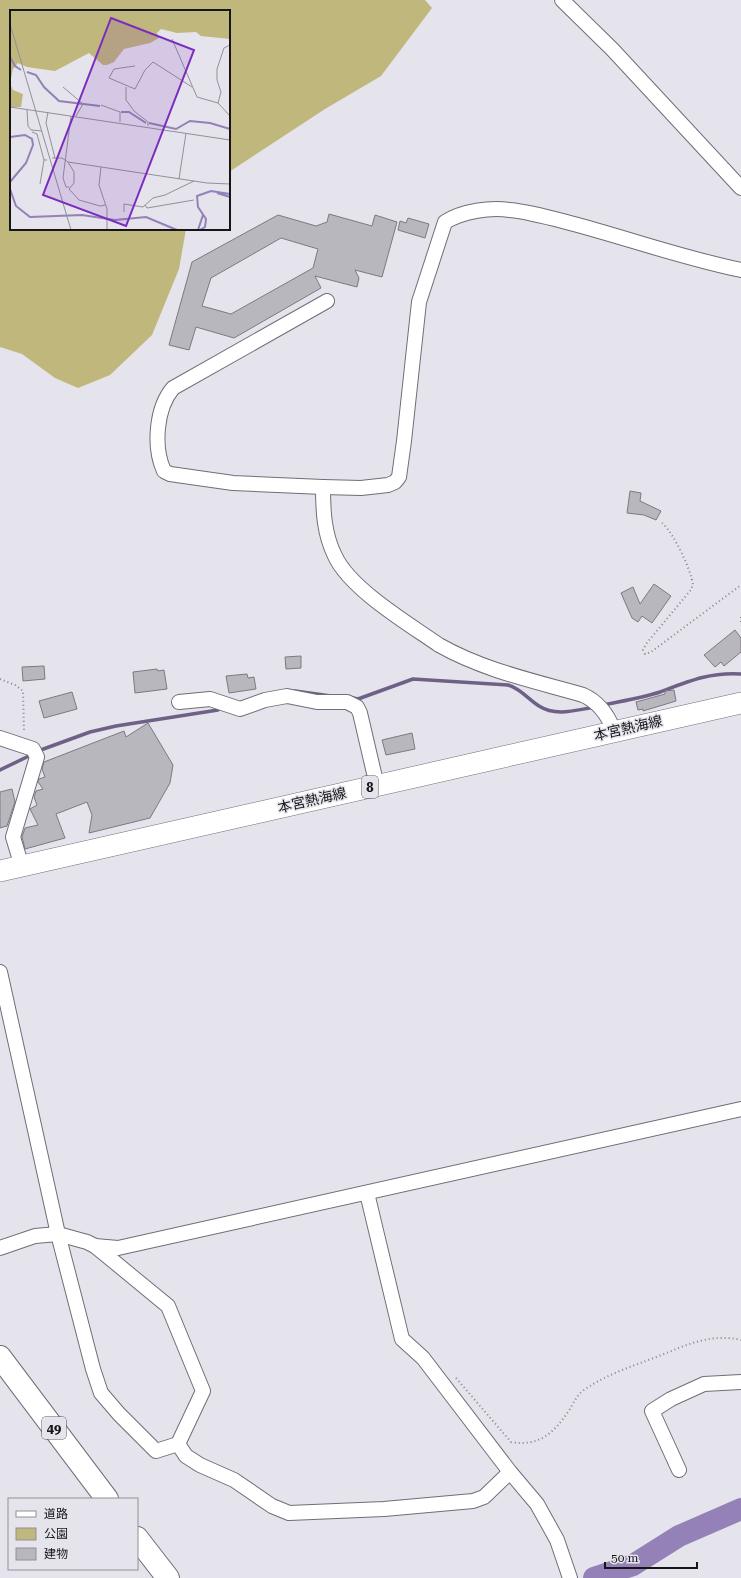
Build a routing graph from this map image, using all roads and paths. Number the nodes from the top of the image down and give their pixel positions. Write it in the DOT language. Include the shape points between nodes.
graph roads {
  1 [pos="562,0"];
  2 [pos="741,188"];
  3 [pos="741,270"];
  4 [pos="327,301"];
  5 [pos="323,487"];
  6 [pos="662,524"];
  7 [pos="741,585"];
  8 [pos="741,617"];
  9 [pos="741,625"];
  10 [pos="0,679"];
  11 [pos="179,702"];
  12 [pos="741,703"];
  13 [pos="614,731"];
  14 [pos="0,738"];
  15 [pos="25,748"];
  16 [pos="377,786"];
  17 [pos="22,866"];
  18 [pos="0,872"];
  19 [pos="0,972"];
  20 [pos="741,1109"];
  21 [pos="367,1193"];
  22 [pos="58,1234"];
  23 [pos="94,1246"];
  24 [pos="0,1248"];
  25 [pos="741,1340"];
  26 [pos="0,1357"];
  27 [pos="455,1377"];
  28 [pos="741,1382"];
  29 [pos="178,1444"];
  30 [pos="679,1470"];
  31 [pos="510,1472"];
  32 [pos="106,1498"];
  33 [pos="138,1539"];
  34 [pos="168,1578"];
  35 [pos="570,1578"];
  1 -- 2 [label="street" via="612,49"];
  3 -- 5 [label="street" via="588,228 510,210 479,210 453,217 445,222 419,302 399,477 395,482 382,486"];
  4 -- 5 [label="street" via="173,388 164,401 159,419 158,455 164,471 170,474 233,483"];
  5 -- 13 [label="street" via="323,511 331,547 340,566 361,589 451,652 497,670 594,700 610,720"];
  6 -- 7 [label="path" via="668,528 675,541 693,585 646,644 643,650 645,654"];
  8 -- 9 [label="path"];
  10 -- 15 [label="path" via="23,691"];
  11 -- 16 [label="street" via="210,699 240,709 265,700 287,696 317,702 351,703 360,712"];
  12 -- 13 [label="main road, 本宮熱海線 / 8"];
  13 -- 16 [label="main road, 本宮熱海線 / 8"];
  14 -- 15 [label="street"];
  15 -- 17 [label="street" via="33,750 38,757 13,837"];
  16 -- 17 [label="main road, 本宮熱海線 / 8"];
  17 -- 18 [label="main road, 本宮熱海線 / 8"];
  19 -- 22 [label="street"];
  20 -- 21 [label="street"];
  21 -- 23 [label="street" via="118,1248"];
  21 -- 31 [label="street" via="402,1339 423,1358"];
  22 -- 23 [label="street"];
  22 -- 24 [label="street" via="35,1236"];
  22 -- 29 [label="street" via="101,1393 156,1451"];
  23 -- 29 [label="street" via="168,1306 203,1391"];
  25 -- 27 [label="path" via="719,1337 702,1339 620,1370 584,1390 548,1437 525,1445 511,1442"];
  26 -- 32 [label="highway, 49"];
  28 -- 30 [label="street" via="704,1384 652,1411"];
  29 -- 31 [label="street" via="186,1456 200,1465 234,1480 272,1506 289,1513 384,1509 473,1501 484,1497"];
  31 -- 35 [label="street" via="537,1504 557,1540"];
  33 -- 34 [label="highway"];
}
